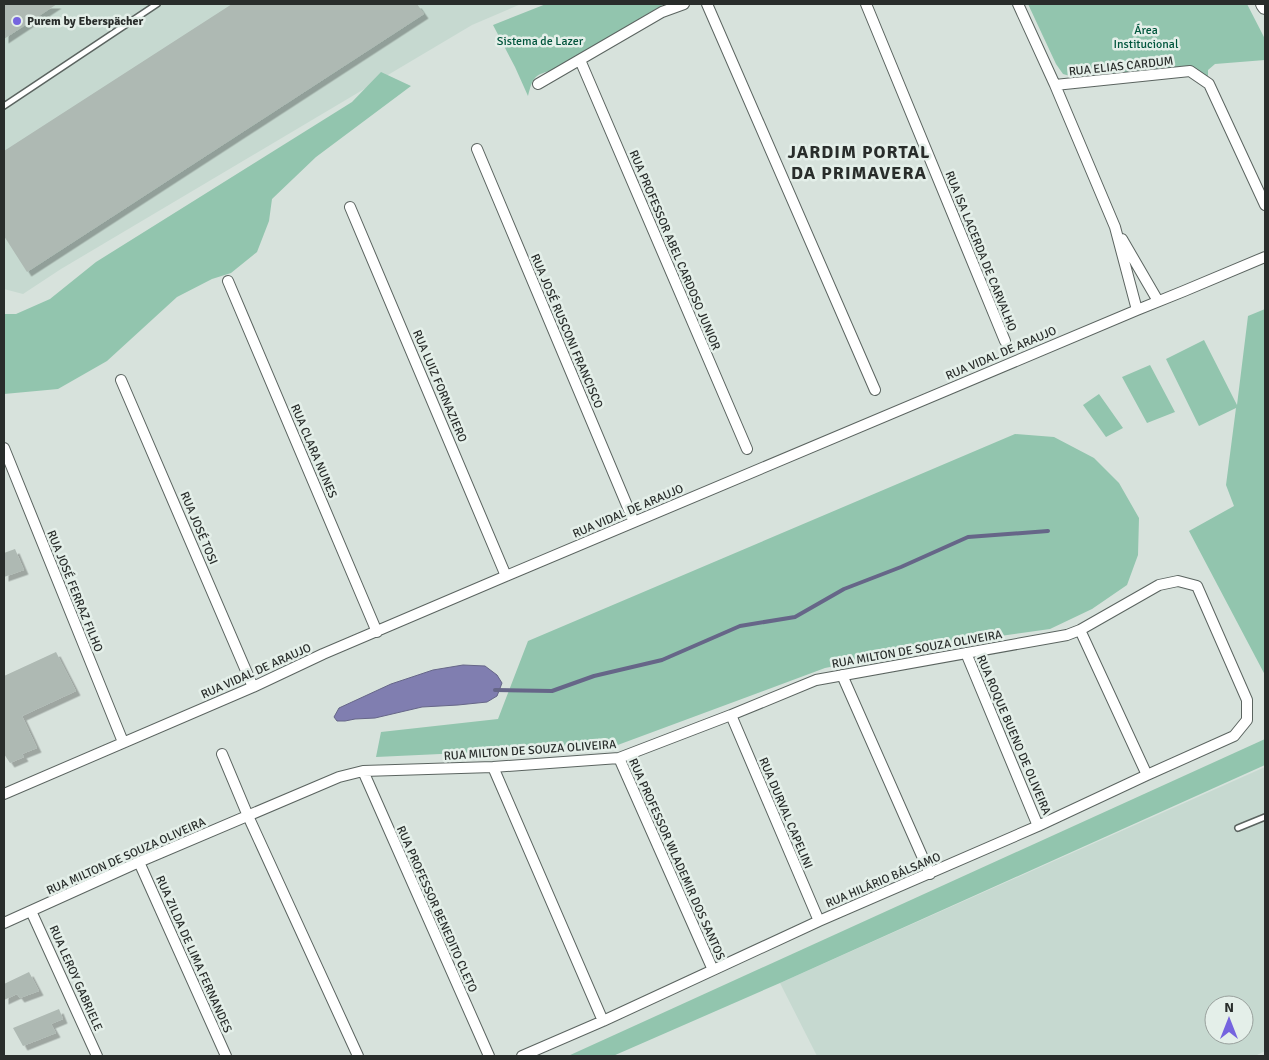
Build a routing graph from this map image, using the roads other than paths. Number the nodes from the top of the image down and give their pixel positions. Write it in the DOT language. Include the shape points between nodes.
graph roads {
  1 [pos="157,4"];
  2 [pos="684,4"];
  3 [pos="707,4"];
  4 [pos="866,4"];
  5 [pos="1018,4"];
  6 [pos="1263,4"];
  7 [pos="1265,7"];
  8 [pos="580,60"];
  9 [pos="538,84"];
  10 [pos="1055,85"];
  11 [pos="4,106"];
  12 [pos="477,149"];
  13 [pos="1265,205"];
  14 [pos="350,207"];
  15 [pos="1115,227"];
  16 [pos="1265,257"];
  17 [pos="228,281"];
  18 [pos="1158,301"];
  19 [pos="1137,310"];
  20 [pos="1005,341"];
  21 [pos="121,380"];
  22 [pos="875,390"];
  23 [pos="4,448"];
  24 [pos="746,449"];
  25 [pos="634,522"];
  26 [pos="506,576"];
  27 [pos="1080,630"];
  28 [pos="377,632"];
  29 [pos="966,653"];
  30 [pos="842,675"];
  31 [pos="253,686"];
  32 [pos="730,716"];
  33 [pos="1247,720"];
  34 [pos="124,742"];
  35 [pos="222,754"];
  36 [pos="619,758"];
  37 [pos="493,768"];
  38 [pos="363,771"];
  39 [pos="1147,774"];
  40 [pos="4,794"];
  41 [pos="248,816"];
  42 [pos="1265,817"];
  43 [pos="1038,826"];
  44 [pos="1238,828"];
  45 [pos="139,862"];
  46 [pos="930,874"];
  47 [pos="32,911"];
  48 [pos="819,921"];
  49 [pos="4,923"];
  50 [pos="713,970"];
  51 [pos="602,1021"];
  52 [pos="97,1056"];
  53 [pos="226,1056"];
  54 [pos="358,1056"];
  55 [pos="489,1056"];
  56 [pos="522,1056"];
  1 -- 11 [label="lane"];
  2 -- 8 [label="street" via="662,12"];
  3 -- 22 [label="street"];
  4 -- 20 [label="street, RUA ISA LACERDA DE CARVALHO"];
  5 -- 10 [label="street"];
  6 -- 7 [label="main road"];
  8 -- 9 [label="street"];
  8 -- 24 [label="street, RUA PROFESSOR ABEL CARDOSO JUNIOR"];
  10 -- 13 [label="street, RUA ELIAS CARDUM" via="1190,71 1209,84"];
  10 -- 15 [label="street"];
  12 -- 25 [label="street, RUA JOSÉ RUSCONI FRANCISCO"];
  14 -- 26 [label="street, RUA LUIZ FORNAZIERO"];
  15 -- 18 [label="street"];
  15 -- 19 [label="street"];
  16 -- 18 [label="street, RUA VIDAL DE ARAUJO"];
  17 -- 28 [label="street, RUA CLARA NUNES"];
  18 -- 19 [label="street, RUA VIDAL DE ARAUJO"];
  19 -- 25 [label="street, RUA VIDAL DE ARAUJO"];
  21 -- 31 [label="street, RUA JOSÉ TOSI"];
  23 -- 34 [label="street, RUA JOSÉ FERRAZ FILHO"];
  25 -- 26 [label="street, RUA VIDAL DE ARAUJO"];
  26 -- 28 [label="street, RUA VIDAL DE ARAUJO"];
  27 -- 29 [label="street, RUA MILTON DE SOUZA OLIVEIRA"];
  27 -- 33 [label="street, RUA MILTON DE SOUZA OLIVEIRA" via="1159,585 1178,581 1197,586 1247,700"];
  27 -- 39 [label="street"];
  28 -- 31 [label="street, RUA VIDAL DE ARAUJO"];
  29 -- 30 [label="street, RUA MILTON DE SOUZA OLIVEIRA"];
  29 -- 43 [label="street, RUA ROQUE BUENO DE OLIVEIRA"];
  30 -- 32 [label="street, RUA MILTON DE SOUZA OLIVEIRA" via="816,680"];
  30 -- 46 [label="street"];
  31 -- 34 [label="street, RUA VIDAL DE ARAUJO"];
  32 -- 36 [label="street, RUA MILTON DE SOUZA OLIVEIRA"];
  32 -- 48 [label="street, RUA DURVAL CAPELINI"];
  33 -- 39 [label="street, RUA HILÁRIO BÁLSAMO" via="1234,736"];
  34 -- 40 [label="street, RUA VIDAL DE ARAUJO"];
  35 -- 41 [label="street"];
  36 -- 37 [label="street, RUA MILTON DE SOUZA OLIVEIRA"];
  36 -- 50 [label="street, RUA PROFESSOR WLADEMIR DOS SANTOS"];
  37 -- 38 [label="street, RUA MILTON DE SOUZA OLIVEIRA"];
  37 -- 51 [label="street"];
  38 -- 41 [label="street, RUA MILTON DE SOUZA OLIVEIRA" via="339,777"];
  38 -- 55 [label="street, RUA PROFESSOR BENEDITO CLETO"];
  39 -- 43 [label="street, RUA HILÁRIO BÁLSAMO"];
  41 -- 45 [label="street, RUA MILTON DE SOUZA OLIVEIRA"];
  41 -- 54 [label="street"];
  42 -- 44 [label="lane"];
  43 -- 46 [label="street, RUA HILÁRIO BÁLSAMO"];
  45 -- 47 [label="street, RUA MILTON DE SOUZA OLIVEIRA"];
  45 -- 53 [label="street, RUA ZILDA DE LIMA FERNANDES"];
  46 -- 48 [label="street, RUA HILÁRIO BÁLSAMO"];
  47 -- 49 [label="street, RUA MILTON DE SOUZA OLIVEIRA"];
  47 -- 52 [label="street, RUA LEROY GABRIELE"];
  48 -- 50 [label="street, RUA HILÁRIO BÁLSAMO"];
  50 -- 51 [label="street, RUA HILÁRIO BÁLSAMO"];
  51 -- 56 [label="street, RUA HILÁRIO BÁLSAMO"];
}
